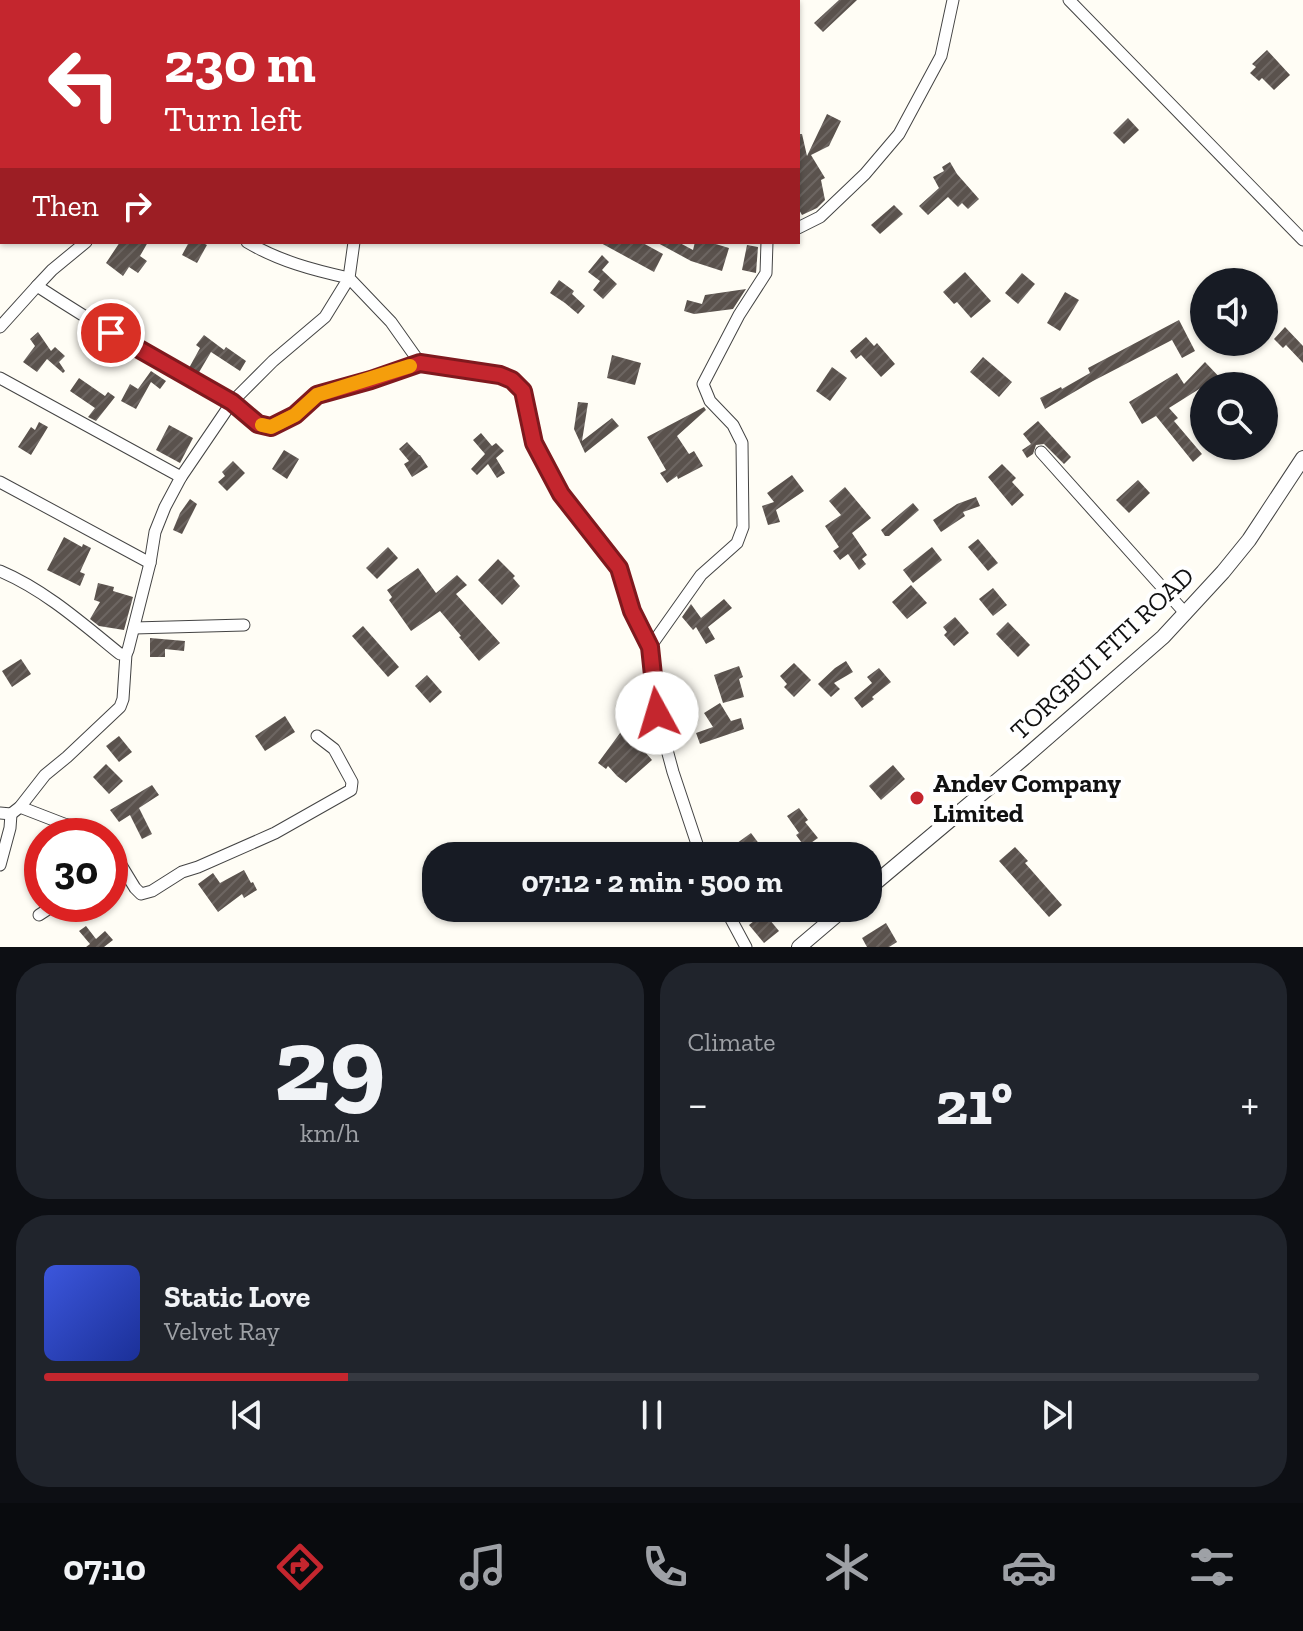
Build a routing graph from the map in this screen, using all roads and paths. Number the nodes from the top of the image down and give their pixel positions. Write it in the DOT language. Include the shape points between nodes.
graph roads {
  1 [pos="953,0"];
  2 [pos="1069,0"];
  3 [pos="800,227"];
  4 [pos="1303,240"];
  5 [pos="84,244"];
  6 [pos="250,244"];
  7 [pos="354,244"];
  8 [pos="767,244"];
  9 [pos="349,278"];
  10 [pos="37,286"];
  11 [pos="0,327"];
  12 [pos="420,363"];
  13 [pos="0,378"];
  14 [pos="232,402"];
  15 [pos="1041,452"];
  16 [pos="1303,458"];
  17 [pos="181,477"];
  18 [pos="0,482"];
  19 [pos="150,563"];
  20 [pos="0,571"];
  21 [pos="1186,614"];
  22 [pos="244,625"];
  23 [pos="134,628"];
  24 [pos="650,647"];
  25 [pos="126,654"];
  26 [pos="317,736"];
  27 [pos="10,811"];
  28 [pos="39,818"];
  29 [pos="696,842"];
  30 [pos="0,865"];
  31 [pos="882,877"];
  32 [pos="128,880"];
  33 [pos="733,922"];
  34 [pos="828,922"];
  35 [pos="746,947"];
  36 [pos="799,947"];
  1 -- 3 [label="street" via="941,56 899,134 820,217"];
  2 -- 4 [label="street"];
  5 -- 10 [label="street"];
  6 -- 9 [label="street" via="268,255"];
  7 -- 9 [label="street"];
  8 -- 24 [label="street" via="766,273 703,384 742,443 743,527 737,543 701,575"];
  9 -- 12 [label="street" via="391,322"];
  9 -- 14 [label="street" via="325,317"];
  10 -- 11 [label="street"];
  10 -- 14 [label="street"];
  12 -- 14 [label="street" via="317,395 271,427 258,424"];
  12 -- 24 [label="street" via="500,375 523,391 534,443 561,494 619,568"];
  13 -- 17 [label="street"];
  14 -- 17 [label="street"];
  15 -- 21 [label="street"];
  16 -- 21 [label="street, TORGBUI FITI ROAD" via="1249,540"];
  17 -- 19 [label="street" via="155,532"];
  18 -- 19 [label="street"];
  19 -- 23 [label="street"];
  20 -- 25 [label="street"];
  21 -- 31 [label="street, TORGBUI FITI ROAD"];
  22 -- 23 [label="street"];
  23 -- 25 [label="street"];
  24 -- 29 [label="street" via="657,713"];
  25 -- 27 [label="street" via="120,707"];
  26 -- 32 [label="street" via="334,749 351,790 152,891 141,894"];
  27 -- 28 [label="street"];
  27 -- 30 [label="street"];
  33 -- 35 [label="street"];
  34 -- 36 [label="street"];
}
